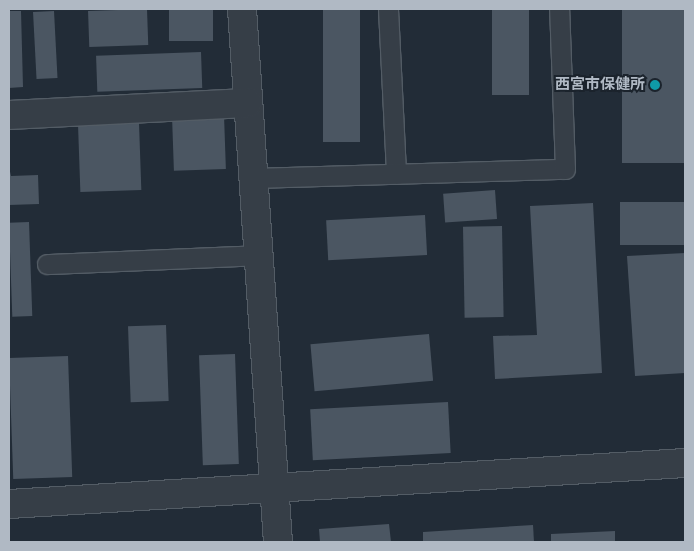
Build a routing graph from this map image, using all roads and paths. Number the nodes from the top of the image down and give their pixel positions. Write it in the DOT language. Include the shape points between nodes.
graph roads {
  1 [pos="242,9"];
  2 [pos="388,9"];
  3 [pos="559,9"];
  4 [pos="248,103"];
  5 [pos="9,115"];
  6 [pos="396,174"];
  7 [pos="254,178"];
  8 [pos="259,255"];
  9 [pos="47,264"];
  10 [pos="685,463"];
  11 [pos="275,487"];
  12 [pos="9,504"];
  13 [pos="278,542"];
  1 -- 4 [label="street"];
  2 -- 6 [label="lane"];
  3 -- 6 [label="lane" via="565,169"];
  4 -- 5 [label="street"];
  4 -- 7 [label="street"];
  6 -- 7 [label="lane"];
  7 -- 8 [label="street"];
  8 -- 9 [label="lane"];
  8 -- 11 [label="street"];
  10 -- 11 [label="street"];
  11 -- 12 [label="street"];
  11 -- 13 [label="street"];
}
